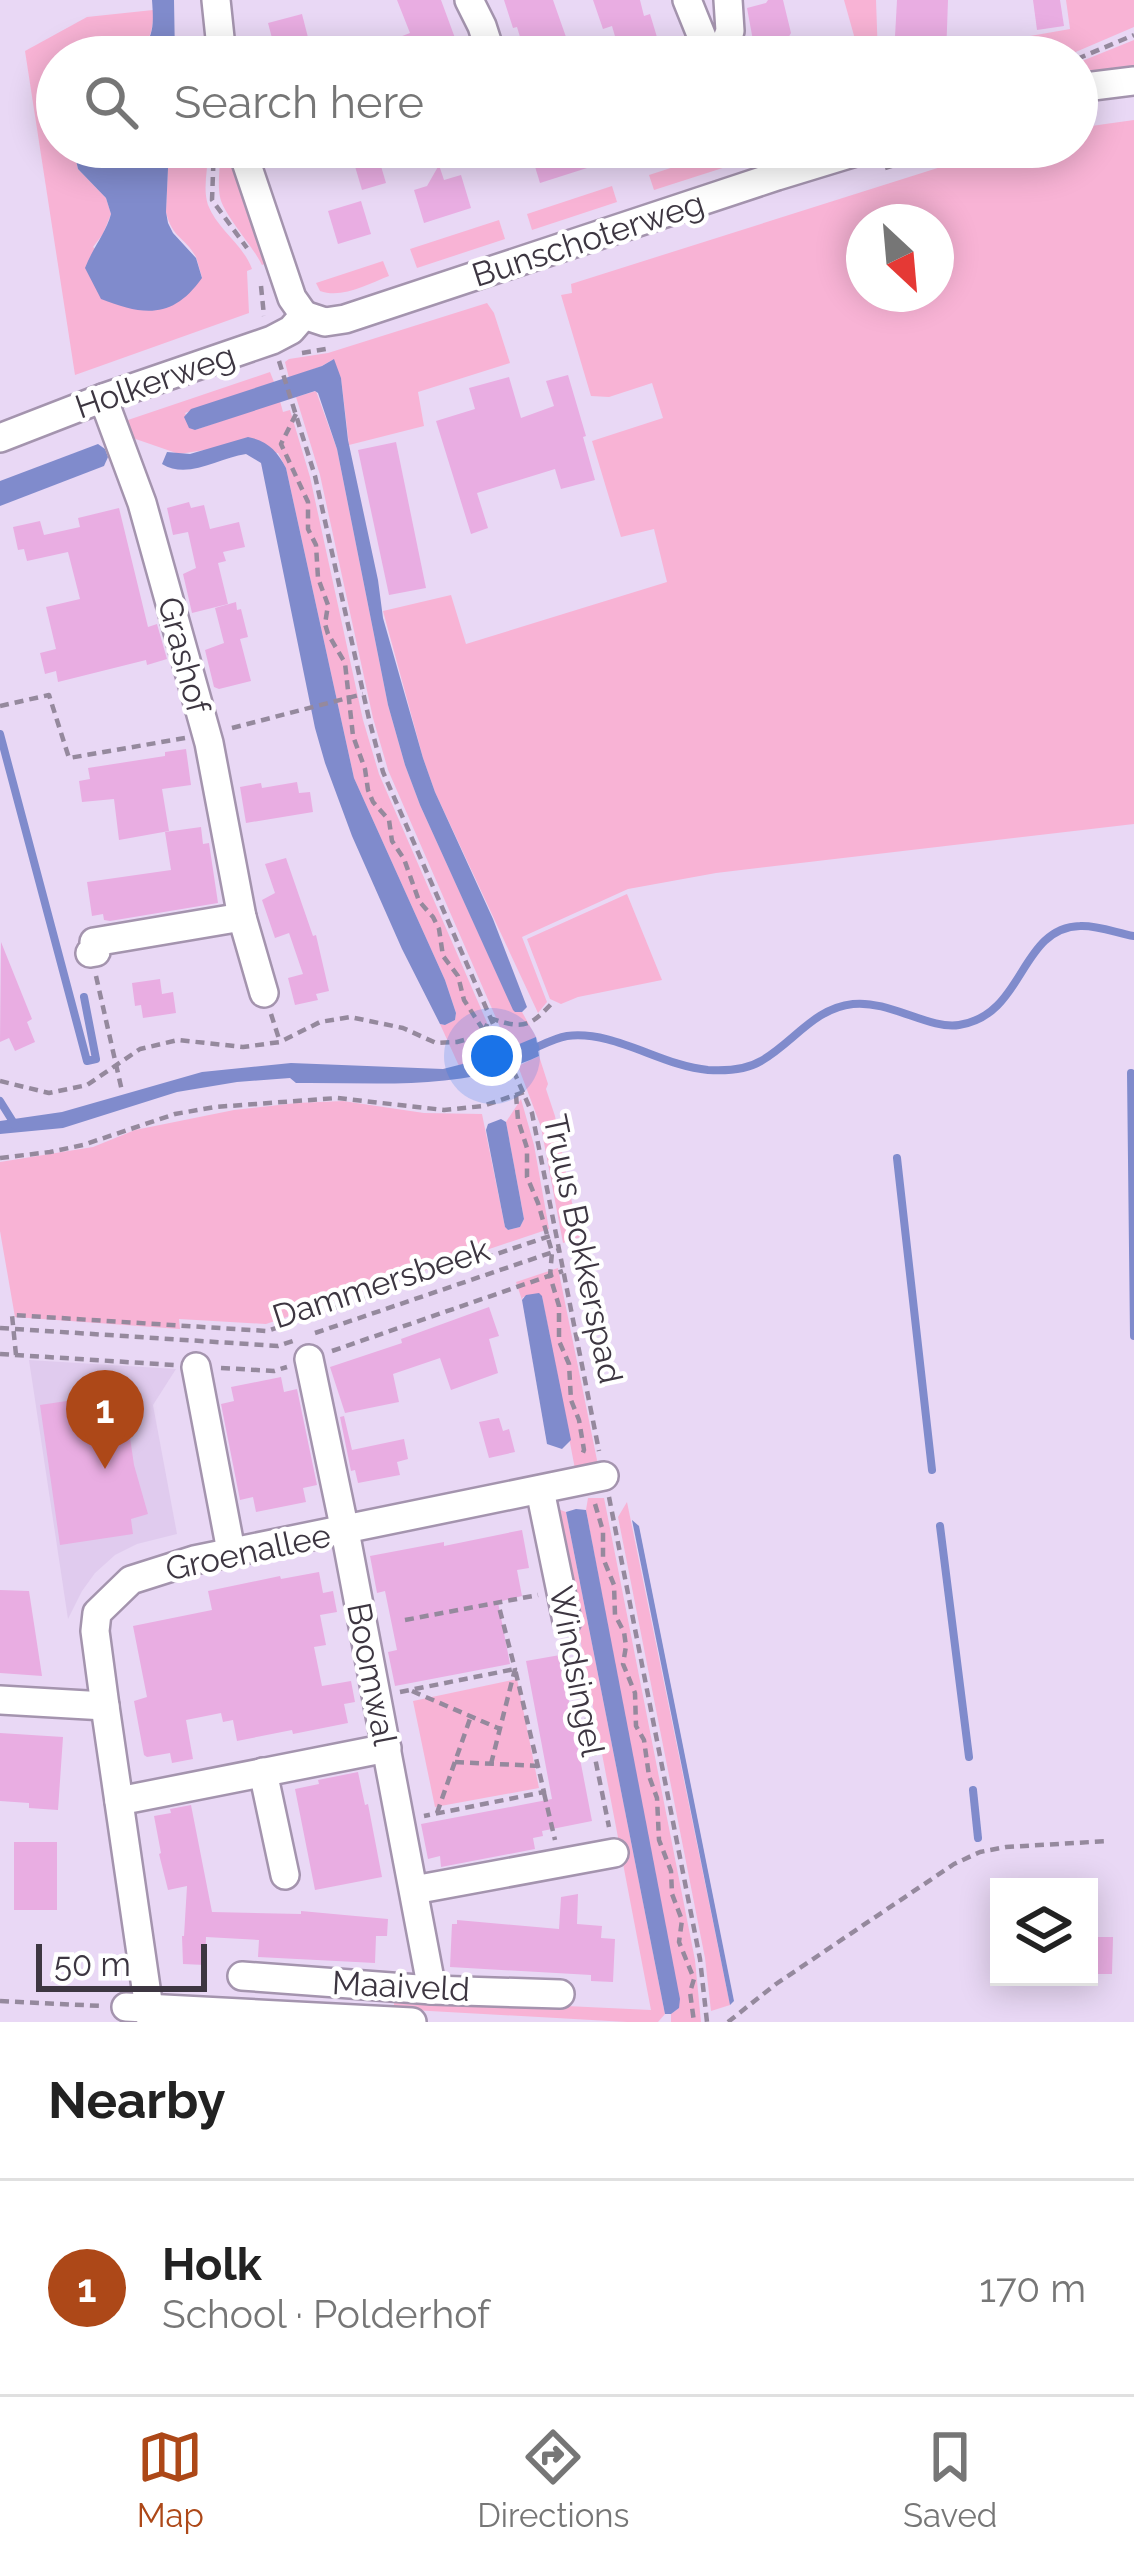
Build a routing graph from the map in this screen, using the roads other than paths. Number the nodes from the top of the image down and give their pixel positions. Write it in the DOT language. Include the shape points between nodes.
graph roads {
  1 [pos="216,0"];
  2 [pos="469,0"];
  3 [pos="687,0"];
  4 [pos="728,0"];
  5 [pos="220,36"];
  6 [pos="484,36"];
  7 [pos="702,36"];
  8 [pos="728,36"];
  9 [pos="1134,81"];
  10 [pos="1098,85"];
  11 [pos="248,168"];
  12 [pos="803,168"];
  13 [pos="304,315"];
  14 [pos="103,398"];
  15 [pos="0,438"];
  16 [pos="242,917"];
  17 [pos="90,953"];
  18 [pos="264,993"];
  19 [pos="308,1359"];
  20 [pos="195,1360"];
  21 [pos="596,1478"];
  22 [pos="540,1490"];
  23 [pos="345,1531"];
  24 [pos="231,1551"];
  25 [pos="567,1621"];
  26 [pos="0,1700"];
  27 [pos="105,1706"];
  28 [pos="387,1748"];
  29 [pos="263,1772"];
  30 [pos="118,1801"];
  31 [pos="614,1853"];
  32 [pos="285,1875"];
  33 [pos="414,1890"];
  34 [pos="242,1976"];
  35 [pos="433,1990"];
  36 [pos="560,1994"];
  37 [pos="142,2013"];
  38 [pos="412,2022"];
  1 -- 5 [label="street"];
  2 -- 6 [label="street"];
  3 -- 7 [label="street"];
  4 -- 8 [label="street"];
  9 -- 10 [label="street"];
  11 -- 13 [label="street"];
  12 -- 13 [label="street, Bunschoterweg" via="345,319"];
  13 -- 14 [label="street, Holkerweg" via="272,340"];
  14 -- 15 [label="street, Holkerweg"];
  14 -- 16 [label="street, Grashof" via="142,503 206,734"];
  16 -- 17 [label="street" via="94,942"];
  16 -- 18 [label="street, Grashof"];
  19 -- 23 [label="street, Boomwal"];
  20 -- 24 [label="street"];
  21 -- 22 [label="street, Groenallee"];
  22 -- 23 [label="street, Groenallee"];
  22 -- 25 [label="street, Windsingel"];
  23 -- 24 [label="street, Groenallee"];
  23 -- 28 [label="street, Boomwal"];
  24 -- 27 [label="street, Groenallee" via="131,1580 97,1613"];
  26 -- 27 [label="street"];
  27 -- 30 [label="street, Groenallee"];
  28 -- 29 [label="street"];
  28 -- 33 [label="street, Boomwal"];
  29 -- 30 [label="street"];
  29 -- 32 [label="street"];
  30 -- 37 [label="street, Groenallee"];
  31 -- 33 [label="street"];
  33 -- 35 [label="street, Boomwal"];
  34 -- 35 [label="street, Maaiveld"];
  35 -- 36 [label="street, Maaiveld"];
  37 -- 38 [label="street"];
}
